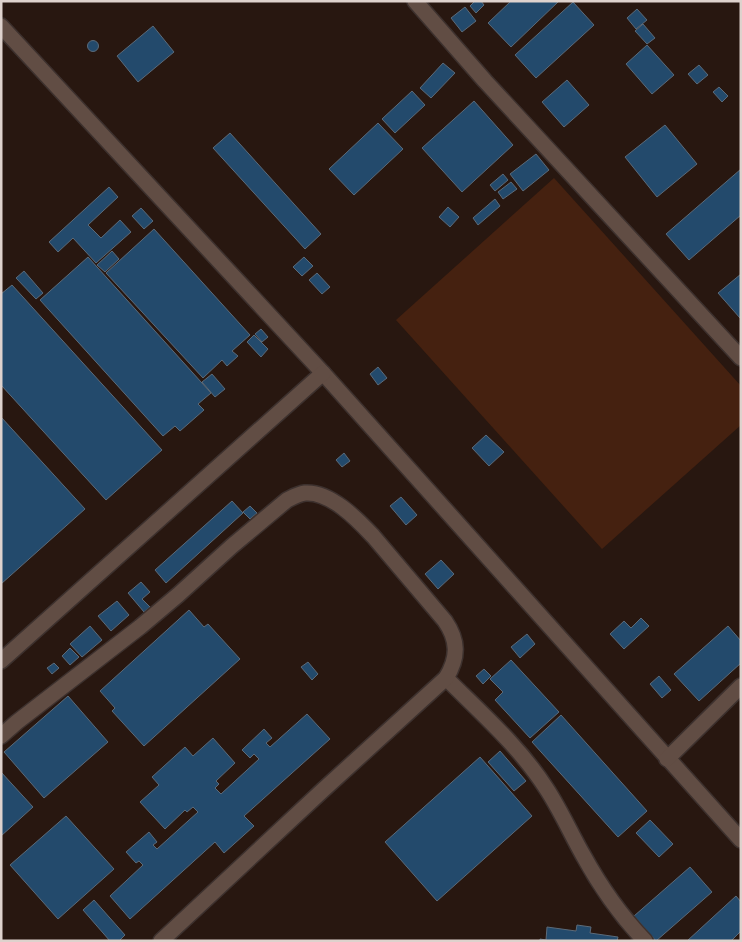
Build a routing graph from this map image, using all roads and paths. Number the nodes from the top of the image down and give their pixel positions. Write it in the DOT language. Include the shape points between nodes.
graph roads {
  1 [pos="415,1"];
  2 [pos="1,26"];
  3 [pos="741,358"];
  4 [pos="323,373"];
  5 [pos="1,661"];
  6 [pos="446,678"];
  7 [pos="741,686"];
  8 [pos="1,736"];
  9 [pos="667,758"];
  10 [pos="741,840"];
  11 [pos="160,941"];
  12 [pos="645,941"];
  1 -- 3 [label="street"];
  2 -- 4 [label="street"];
  4 -- 5 [label="street"];
  4 -- 9 [label="street"];
  6 -- 8 [label="street" via="452,670 456,650 453,635 445,621 360,523 323,496 304,493 287,500 170,601"];
  6 -- 11 [label="street"];
  6 -- 12 [label="street" via="532,768 607,894"];
  7 -- 9 [label="street"];
  9 -- 10 [label="street"];
}
